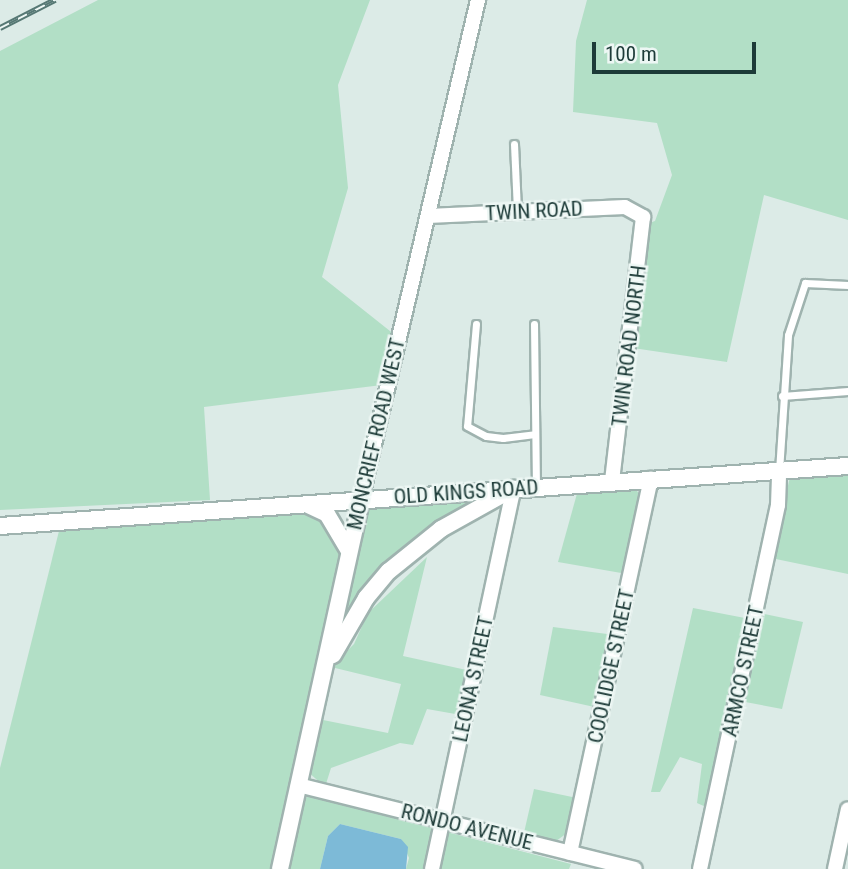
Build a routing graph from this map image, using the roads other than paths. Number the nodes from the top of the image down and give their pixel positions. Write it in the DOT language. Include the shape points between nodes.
graph roads {
  1 [pos="478,0"];
  2 [pos="514,144"];
  3 [pos="639,211"];
  4 [pos="517,212"];
  5 [pos="428,216"];
  6 [pos="848,285"];
  7 [pos="476,324"];
  8 [pos="534,324"];
  9 [pos="848,391"];
  10 [pos="782,396"];
  11 [pos="535,434"];
  12 [pos="848,466"];
  13 [pos="779,472"];
  14 [pos="651,479"];
  15 [pos="611,481"];
  16 [pos="536,487"];
  17 [pos="514,488"];
  18 [pos="360,500"];
  19 [pos="306,503"];
  20 [pos="0,526"];
  21 [pos="349,551"];
  22 [pos="321,679"];
  23 [pos="298,785"];
  24 [pos="848,809"];
  25 [pos="442,821"];
  26 [pos="570,853"];
  27 [pos="280,869"];
  28 [pos="432,869"];
  29 [pos="635,869"];
  30 [pos="701,869"];
  31 [pos="835,869"];
  1 -- 5 [label="street, MONCRIEF ROAD WEST"];
  2 -- 4 [label="lane"];
  3 -- 4 [label="street, TWIN ROAD" via="625,207"];
  3 -- 15 [label="street, TWIN ROAD NORTH" via="645,226"];
  4 -- 5 [label="street, TWIN ROAD"];
  5 -- 18 [label="street, MONCRIEF ROAD WEST"];
  6 -- 10 [label="lane" via="805,283 788,335"];
  7 -- 11 [label="lane" via="467,426 495,437"];
  8 -- 11 [label="lane"];
  9 -- 10 [label="lane"];
  10 -- 13 [label="lane"];
  11 -- 16 [label="lane"];
  12 -- 13 [label="street, OLD KINGS ROAD"];
  13 -- 14 [label="street, OLD KINGS ROAD"];
  13 -- 30 [label="street, ARMCO STREET" via="778,505"];
  14 -- 15 [label="street, OLD KINGS ROAD"];
  14 -- 26 [label="street, COOLIDGE STREET"];
  15 -- 16 [label="street, OLD KINGS ROAD"];
  16 -- 17 [label="street, OLD KINGS ROAD"];
  17 -- 18 [label="street, OLD KINGS ROAD"];
  17 -- 22 [label="street" via="441,529 389,571 345,630"];
  17 -- 25 [label="street, LEONA STREET"];
  18 -- 19 [label="street, OLD KINGS ROAD"];
  18 -- 21 [label="street, MONCRIEF ROAD WEST"];
  19 -- 20 [label="street, OLD KINGS ROAD"];
  19 -- 21 [label="street" via="327,514"];
  21 -- 22 [label="street, MONCRIEF ROAD WEST"];
  22 -- 23 [label="street, MONCRIEF ROAD WEST"];
  23 -- 25 [label="street, RONDO AVENUE"];
  23 -- 27 [label="street, MONCRIEF ROAD WEST"];
  24 -- 31 [label="street"];
  25 -- 26 [label="street, RONDO AVENUE"];
  25 -- 28 [label="street, LEONA STREET"];
  26 -- 29 [label="street, RONDO AVENUE"];
}
